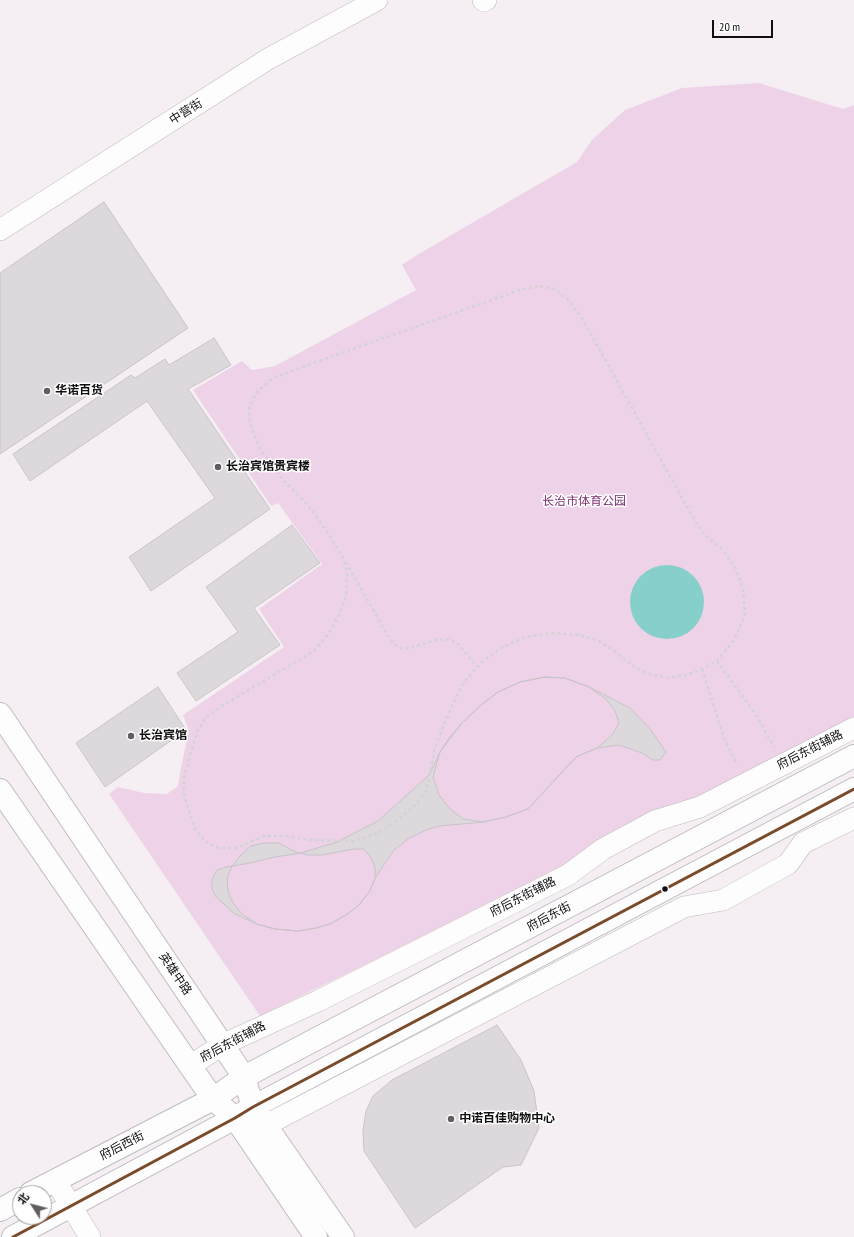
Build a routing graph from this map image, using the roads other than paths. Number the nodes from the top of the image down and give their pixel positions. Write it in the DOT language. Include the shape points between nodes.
graph roads {
  1 [pos="377,0"];
  2 [pos="0,230"];
  3 [pos="0,714"];
  4 [pos="854,728"];
  5 [pos="854,756"];
  6 [pos="854,789"];
  7 [pos="0,790"];
  8 [pos="854,818"];
  9 [pos="222,1045"];
  10 [pos="190,1066"];
  11 [pos="244,1077"];
  12 [pos="212,1099"];
  13 [pos="244,1112"];
  14 [pos="266,1125"];
  15 [pos="55,1180"];
  16 [pos="46,1185"];
  17 [pos="12,1203"];
  18 [pos="72,1205"];
  19 [pos="0,1210"];
  20 [pos="13,1237"];
  21 [pos="90,1237"];
  22 [pos="316,1237"];
  23 [pos="343,1237"];
  1 -- 2 [label="street, 中营街" via="268,59"];
  3 -- 9 [label="main road, 英雄中路"];
  4 -- 9 [label="street, 府后东街辅路" via="700,807 655,821 603,849 568,875 318,1001"];
  5 -- 11 [label="main road, 府后东街"];
  6 -- 13 [label="main road"];
  7 -- 10 [label="main road, 英雄中路"];
  8 -- 14 [label="street" via="803,843 788,864 722,900 684,907"];
  9 -- 10 [label="street, 府后东街辅路"];
  9 -- 11 [label="main road, 英雄中路"];
  10 -- 12 [label="main road, 英雄中路"];
  11 -- 12 [label="main road, 府后东街"];
  11 -- 13 [label="main road, 英雄中路"];
  12 -- 13 [label="main road, 英雄中路"];
  12 -- 15 [label="main road, 府后西街"];
  13 -- 14 [label="main road, 英雄中路"];
  13 -- 18 [label="main road"];
  13 -- 22 [label="main road, 英雄中路"];
  14 -- 23 [label="main road, 英雄中路"];
  15 -- 16 [label="main road, 府后西街"];
  15 -- 18 [label="street"];
  17 -- 19 [label="main road"];
  18 -- 20 [label="main road"];
  18 -- 21 [label="street"];
}
